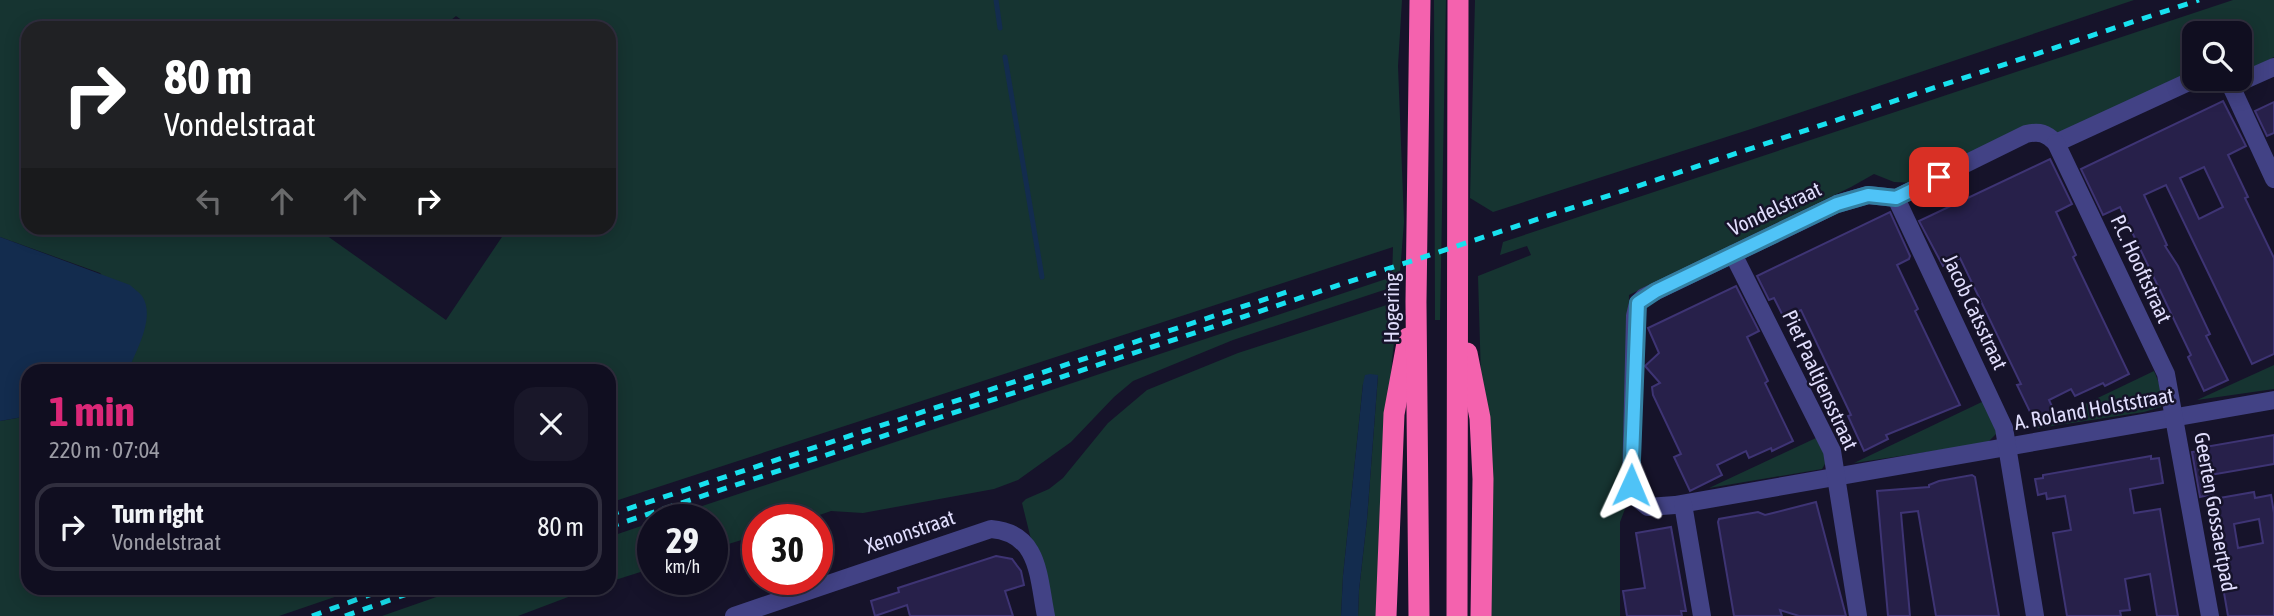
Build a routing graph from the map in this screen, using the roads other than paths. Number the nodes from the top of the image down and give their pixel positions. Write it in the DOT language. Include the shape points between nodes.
graph roads {
  1 [pos="1420,0"];
  2 [pos="1458,0"];
  3 [pos="2274,67"];
  4 [pos="2252,74"];
  5 [pos="2182,85"];
  6 [pos="2231,91"];
  7 [pos="2056,143"];
  8 [pos="2274,179"];
  9 [pos="1896,198"];
  10 [pos="1733,254"];
  11 [pos="1416,302"];
  12 [pos="1458,303"];
  13 [pos="2274,400"];
  14 [pos="2175,417"];
  15 [pos="2007,447"];
  16 [pos="1838,475"];
  17 [pos="1683,503"];
  18 [pos="734,616"];
  19 [pos="1046,616"];
  20 [pos="1386,616"];
  21 [pos="1419,616"];
  22 [pos="1457,616"];
  23 [pos="1481,616"];
  24 [pos="1702,616"];
  25 [pos="1858,616"];
  26 [pos="2035,616"];
  27 [pos="2210,616"];
  1 -- 11 [label="highway, Hogering"];
  2 -- 12 [label="highway"];
  3 -- 4 [label="street"];
  5 -- 7 [label="street"];
  6 -- 8 [label="street"];
  7 -- 9 [label="street, Vondelstraat" via="2038,131 2026,134"];
  7 -- 14 [label="street, P.C. Hooftstraat" via="2166,374"];
  9 -- 10 [label="street, Vondelstraat" via="1868,195 1837,204"];
  9 -- 15 [label="street, Jacob Catsstraat" via="2004,428"];
  10 -- 16 [label="street, Piet Paaltjensstraat" via="1832,451"];
  10 -- 17 [label="street, Vondelstraat" via="1638,303 1631,485 1636,498 1648,507"];
  11 -- 20 [label="highway" via="1394,414"];
  11 -- 21 [label="highway, Hogering"];
  12 -- 22 [label="highway"];
  12 -- 23 [label="highway" via="1480,418"];
  13 -- 14 [label="street, A. Roland Holststraat"];
  14 -- 15 [label="street, A. Roland Holststraat"];
  14 -- 27 [label="street, Geerten Gossaertpad"];
  15 -- 16 [label="street"];
  15 -- 26 [label="street, A. Roland Holststraat"];
  16 -- 17 [label="street"];
  16 -- 25 [label="street, Piet Paaltjensstraat"];
  17 -- 24 [label="street"];
  18 -- 19 [label="street, Xenonstraat" via="990,529 1004,530 1028,545"];
}
